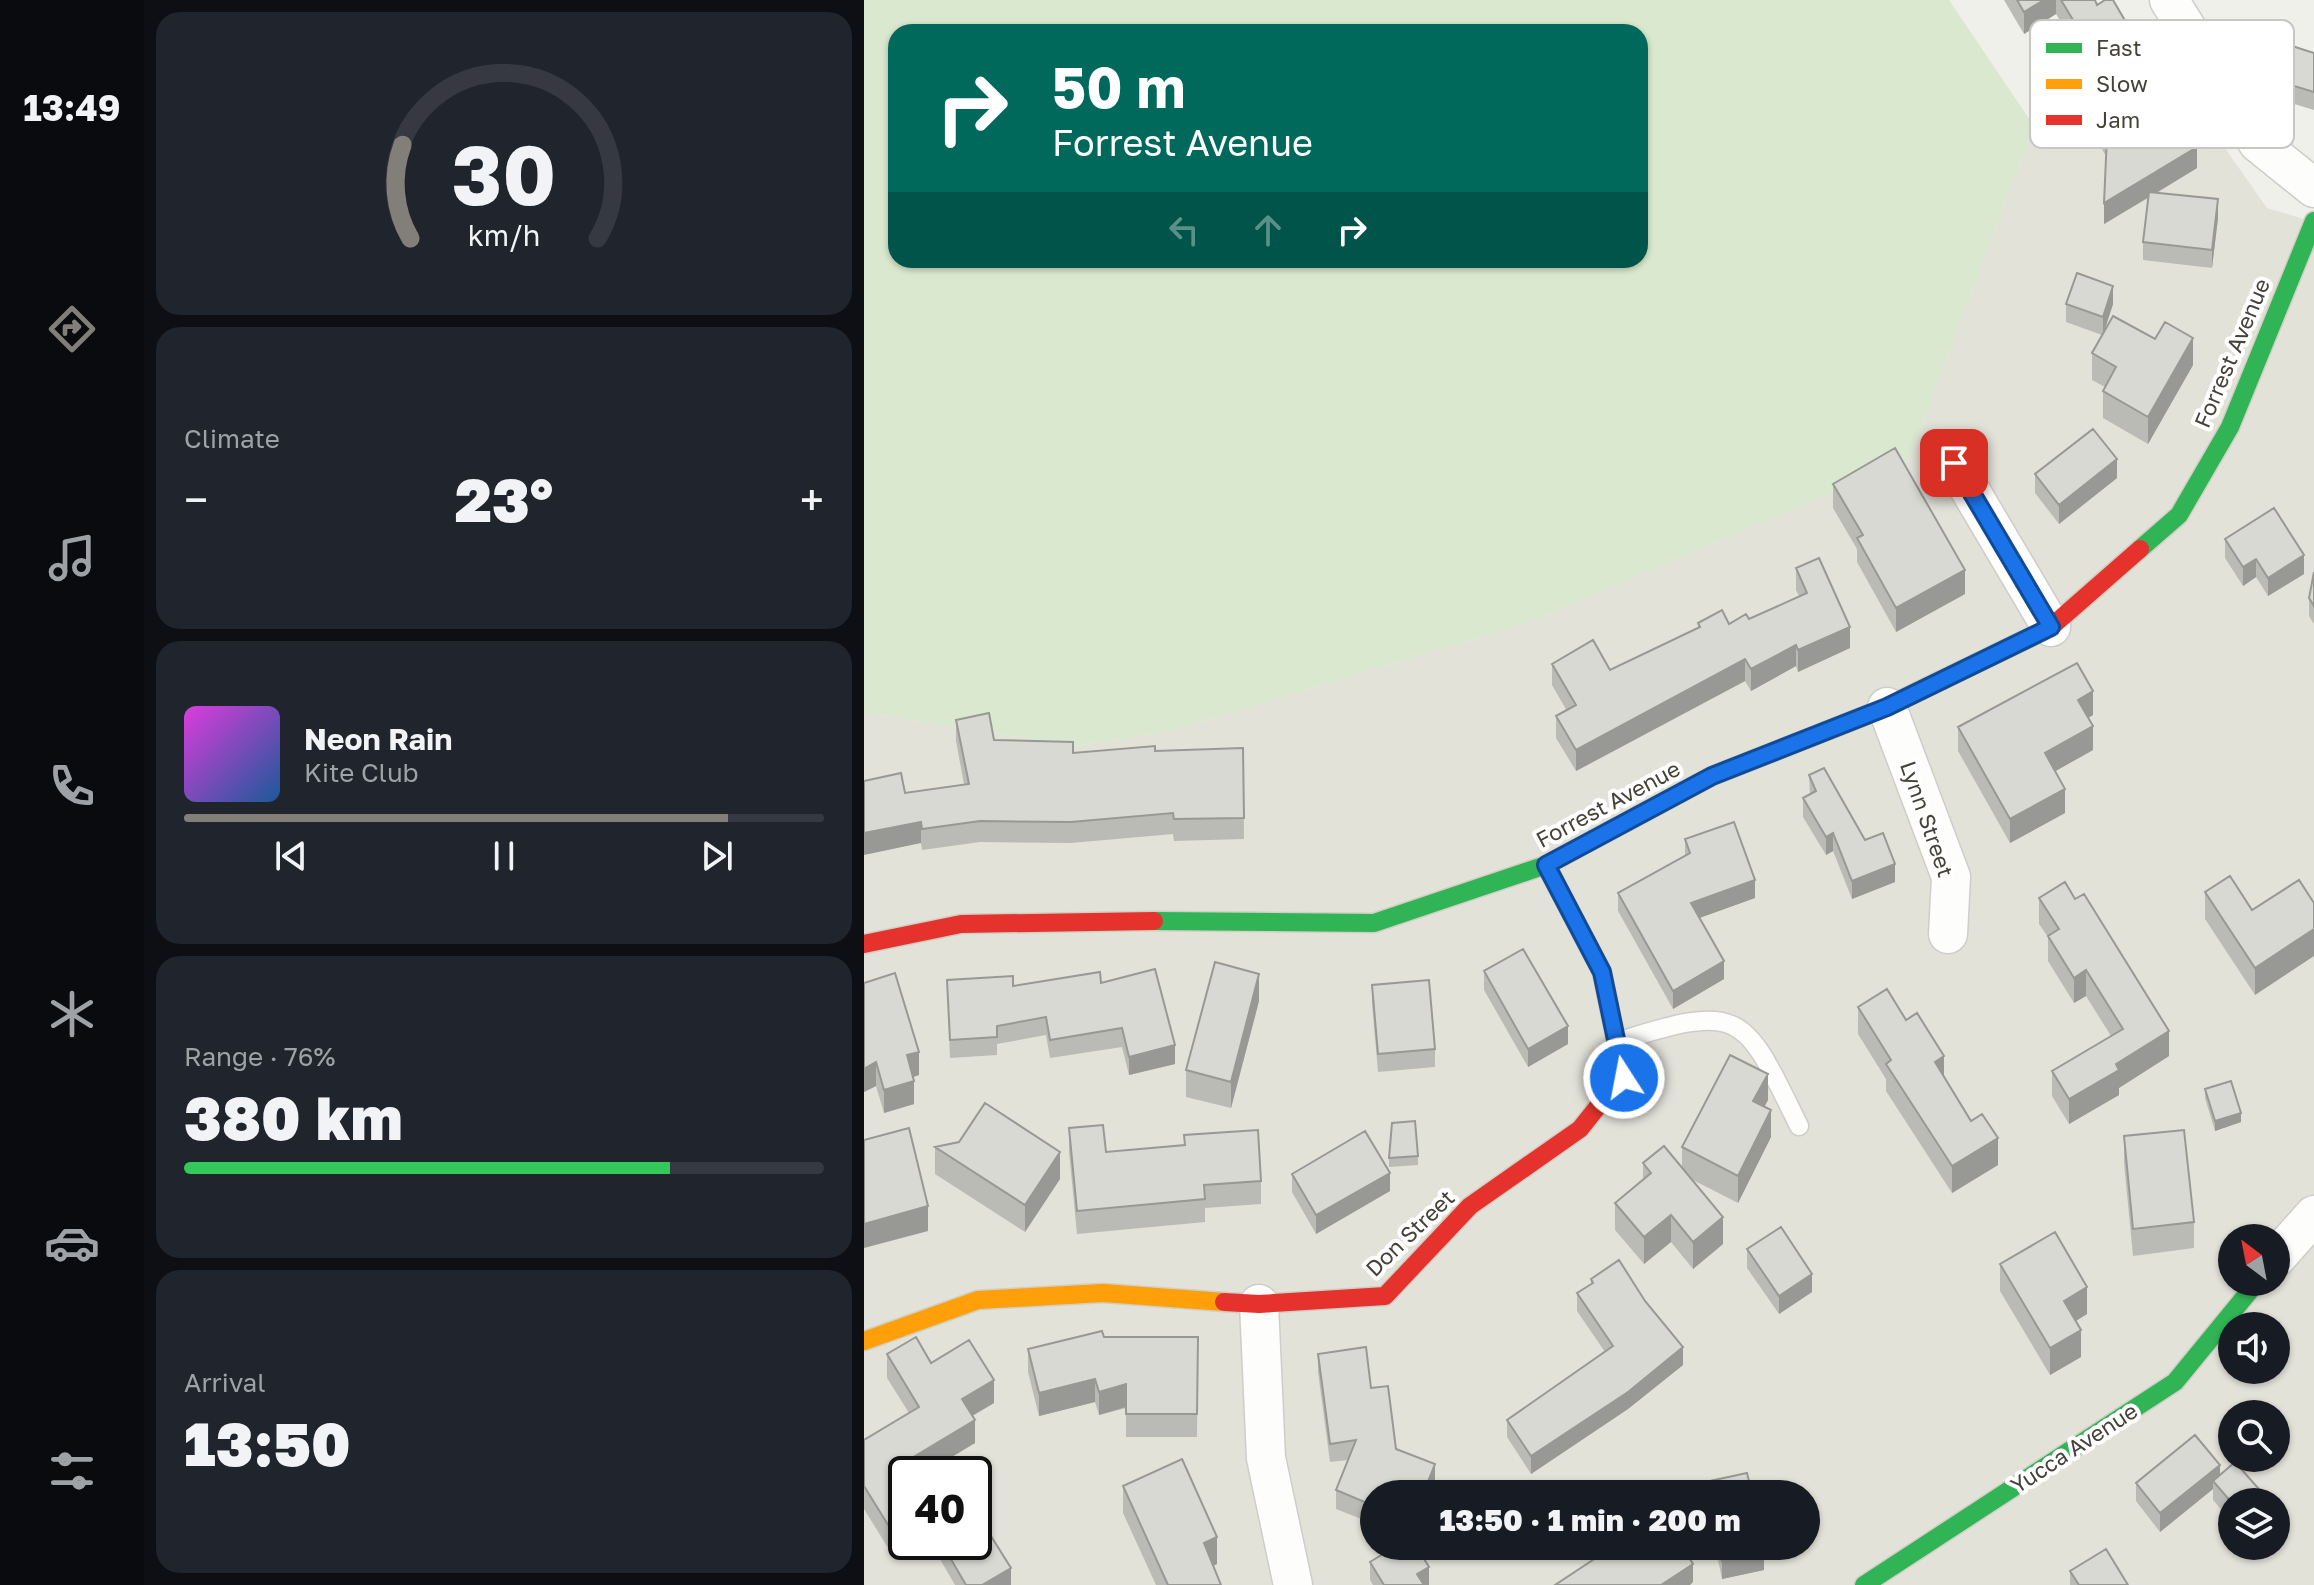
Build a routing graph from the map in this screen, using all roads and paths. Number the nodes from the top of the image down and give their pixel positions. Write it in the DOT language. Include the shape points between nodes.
graph roads {
  1 [pos="2169,0"];
  2 [pos="2181,20"];
  3 [pos="2264,148"];
  4 [pos="2314,188"];
  5 [pos="2314,221"];
  6 [pos="1954,463"];
  7 [pos="2051,627"];
  8 [pos="1887,707"];
  9 [pos="1546,865"];
  10 [pos="1948,934"];
  11 [pos="864,944"];
  12 [pos="1617,1042"];
  13 [pos="1799,1126"];
  14 [pos="2314,1215"];
  15 [pos="2290,1242"];
  16 [pos="2246,1296"];
  17 [pos="1259,1304"];
  18 [pos="864,1341"];
  19 [pos="1293,1585"];
  20 [pos="1864,1585"];
  1 -- 2 [label="street"];
  3 -- 4 [label="street"];
  5 -- 7 [label="street, Forrest Avenue" via="2230,427 2179,515"];
  6 -- 7 [label="street"];
  7 -- 8 [label="street, Forrest Avenue"];
  8 -- 9 [label="street, Forrest Avenue" via="1712,776"];
  8 -- 10 [label="street, Lynn Street" via="1951,877"];
  9 -- 11 [label="street, Forrest Avenue" via="1374,923 961,924"];
  9 -- 12 [label="street, Don Street" via="1602,972"];
  12 -- 13 [label="lane" via="1667,1026 1707,1020 1732,1023 1751,1035"];
  12 -- 17 [label="street, Don Street" via="1624,1078 1580,1129 1470,1206 1385,1296"];
  14 -- 15 [label="street"];
  16 -- 20 [label="street, Yucca Avenue" via="2175,1382"];
  17 -- 18 [label="street, Don Street" via="1103,1293 978,1300"];
  17 -- 19 [label="street" via="1266,1458"];
}
